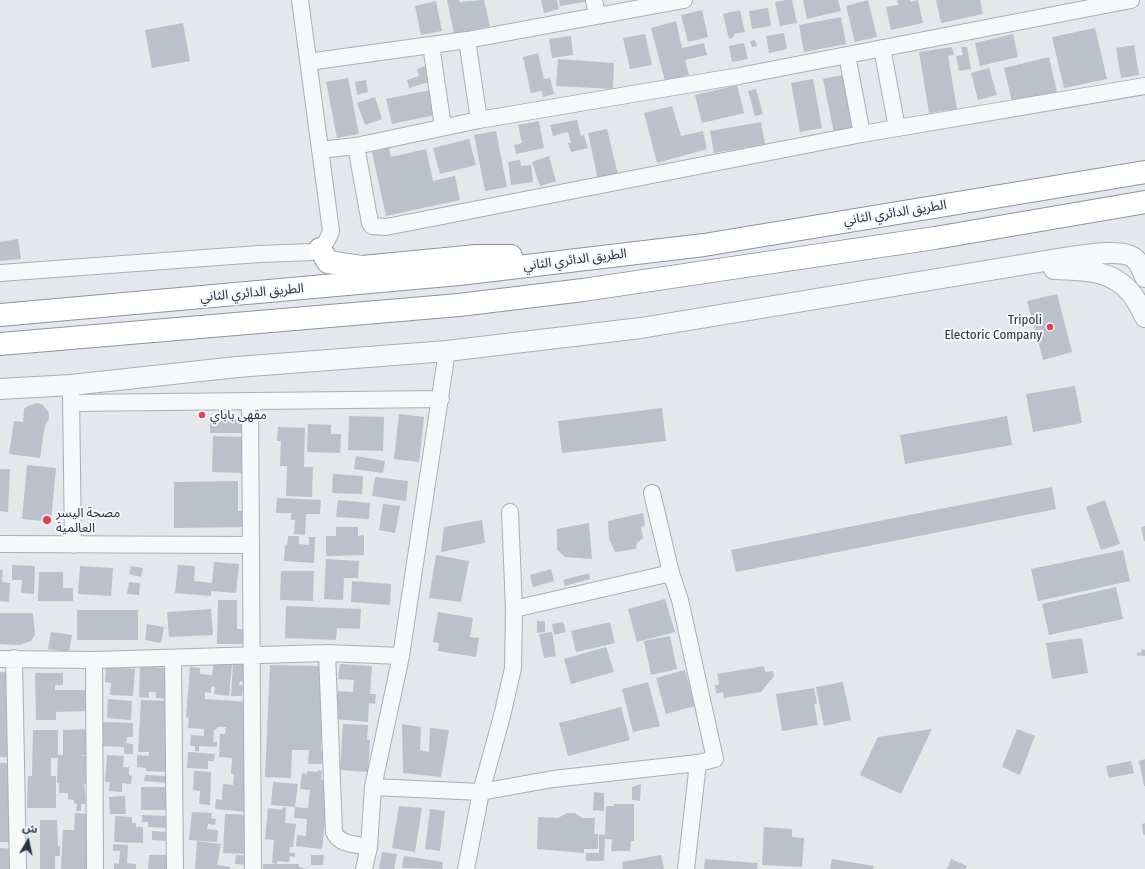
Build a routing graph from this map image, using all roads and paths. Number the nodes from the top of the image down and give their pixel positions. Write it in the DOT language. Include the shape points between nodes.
graph roads {
  1 [pos="300,0"];
  2 [pos="594,0"];
  3 [pos="684,0"];
  4 [pos="1131,0"];
  5 [pos="597,16"];
  6 [pos="467,40"];
  7 [pos="431,45"];
  8 [pos="882,48"];
  9 [pos="847,55"];
  10 [pos="308,62"];
  11 [pos="1145,86"];
  12 [pos="479,120"];
  13 [pos="443,128"];
  14 [pos="897,128"];
  15 [pos="862,134"];
  16 [pos="356,146"];
  17 [pos="320,150"];
  18 [pos="1145,172"];
  19 [pos="1145,202"];
  20 [pos="320,250"];
  21 [pos="548,264"];
  22 [pos="1016,266"];
  23 [pos="0,273"];
  24 [pos="1145,277"];
  25 [pos="0,315"];
  26 [pos="1145,317"];
  27 [pos="0,344"];
  28 [pos="447,351"];
  29 [pos="0,389"];
  30 [pos="71,394"];
  31 [pos="441,399"];
  32 [pos="250,401"];
  33 [pos="652,493"];
  34 [pos="510,512"];
  35 [pos="0,544"];
  36 [pos="73,545"];
  37 [pos="251,545"];
  38 [pos="671,573"];
  39 [pos="514,608"];
  40 [pos="328,653"];
  41 [pos="252,656"];
  42 [pos="400,656"];
  43 [pos="7,658"];
  44 [pos="173,658"];
  45 [pos="94,660"];
  46 [pos="698,763"];
  47 [pos="373,787"];
  48 [pos="481,792"];
  49 [pos="369,847"];
  50 [pos="18,869"];
  51 [pos="95,869"];
  52 [pos="175,869"];
  53 [pos="254,869"];
  54 [pos="364,869"];
  55 [pos="466,869"];
  56 [pos="686,869"];
  1 -- 10 [label="street"];
  2 -- 5 [label="street"];
  3 -- 5 [label="street"];
  4 -- 8 [label="street"];
  5 -- 6 [label="street"];
  6 -- 7 [label="street"];
  6 -- 12 [label="street"];
  7 -- 10 [label="street"];
  7 -- 13 [label="street"];
  8 -- 9 [label="street"];
  8 -- 14 [label="street"];
  9 -- 12 [label="street"];
  9 -- 15 [label="street"];
  10 -- 17 [label="street"];
  11 -- 14 [label="street"];
  12 -- 13 [label="street"];
  13 -- 16 [label="street"];
  14 -- 15 [label="street"];
  15 -- 16 [label="street" via="378,228 370,223"];
  16 -- 17 [label="street"];
  17 -- 20 [label="street" via="331,232 328,241"];
  18 -- 21 [label="highway, الطريق الدائري الثاني" via="704,245"];
  19 -- 27 [label="highway" via="935,238 560,293 459,305"];
  20 -- 21 [label="highway" via="328,262 362,267 477,256 511,256"];
  20 -- 23 [label="street"];
  21 -- 25 [label="highway, الطريق الدائري الثاني"];
  22 -- 24 [label="street" via="1057,259 1124,254 1134,258"];
  22 -- 26 [label="street" via="1104,273 1121,282 1132,294"];
  22 -- 28 [label="street" via="641,328"];
  28 -- 30 [label="street" via="237,367"];
  28 -- 31 [label="street"];
  29 -- 30 [label="street"];
  30 -- 32 [label="street"];
  30 -- 36 [label="street"];
  31 -- 32 [label="street"];
  31 -- 42 [label="street"];
  32 -- 37 [label="street"];
  33 -- 38 [label="street"];
  34 -- 39 [label="street"];
  35 -- 36 [label="street"];
  36 -- 37 [label="street"];
  37 -- 41 [label="street"];
  38 -- 39 [label="street"];
  38 -- 46 [label="street" via="680,600 715,759"];
  39 -- 48 [label="street" via="513,668"];
  40 -- 41 [label="street"];
  40 -- 42 [label="street"];
  40 -- 49 [label="street" via="334,832 336,839 342,842"];
  41 -- 44 [label="street"];
  41 -- 53 [label="street"];
  42 -- 47 [label="street"];
  43 -- 45 [label="street"];
  43 -- 50 [label="street"];
  44 -- 45 [label="street"];
  44 -- 52 [label="street"];
  45 -- 51 [label="street"];
  46 -- 48 [label="street" via="553,779"];
  46 -- 56 [label="street"];
  47 -- 48 [label="street"];
  47 -- 49 [label="street"];
  48 -- 55 [label="street"];
  49 -- 54 [label="street"];
}
